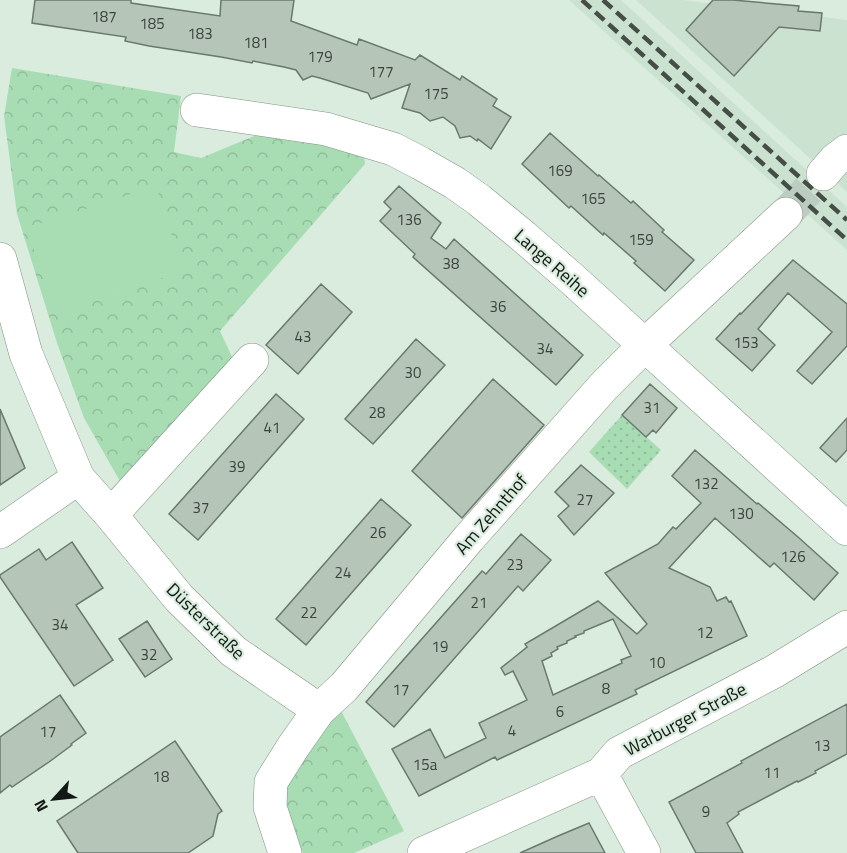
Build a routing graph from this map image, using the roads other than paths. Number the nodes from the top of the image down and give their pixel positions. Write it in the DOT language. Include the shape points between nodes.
graph roads {
  1 [pos="197,110"];
  2 [pos="847,151"];
  3 [pos="823,174"];
  4 [pos="786,214"];
  5 [pos="0,259"];
  6 [pos="645,345"];
  7 [pos="252,360"];
  8 [pos="78,478"];
  9 [pos="111,515"];
  10 [pos="847,529"];
  11 [pos="0,532"];
  12 [pos="847,627"];
  13 [pos="318,710"];
  14 [pos="601,774"];
  15 [pos="285,853"];
  16 [pos="424,853"];
  17 [pos="644,853"];
  1 -- 6 [label="street, Lange Reihe" via="326,129 384,146 420,163 455,183 524,237"];
  2 -- 3 [label="street"];
  4 -- 6 [label="street, Am Zehnthof"];
  5 -- 8 [label="street, Düsterstraße" via="26,354"];
  6 -- 10 [label="street, Lange Reihe"];
  6 -- 13 [label="street, Am Zehnthof" via="476,529 344,687"];
  7 -- 9 [label="street"];
  8 -- 9 [label="street, Düsterstraße"];
  8 -- 11 [label="street"];
  9 -- 13 [label="street, Düsterstraße" via="178,598 233,651"];
  12 -- 14 [label="street, Warburger Straße" via="775,671 619,753"];
  13 -- 15 [label="street, Am Zehnthof" via="271,782 270,807"];
  14 -- 16 [label="street, Warburger Straße"];
  14 -- 17 [label="street"];
}
